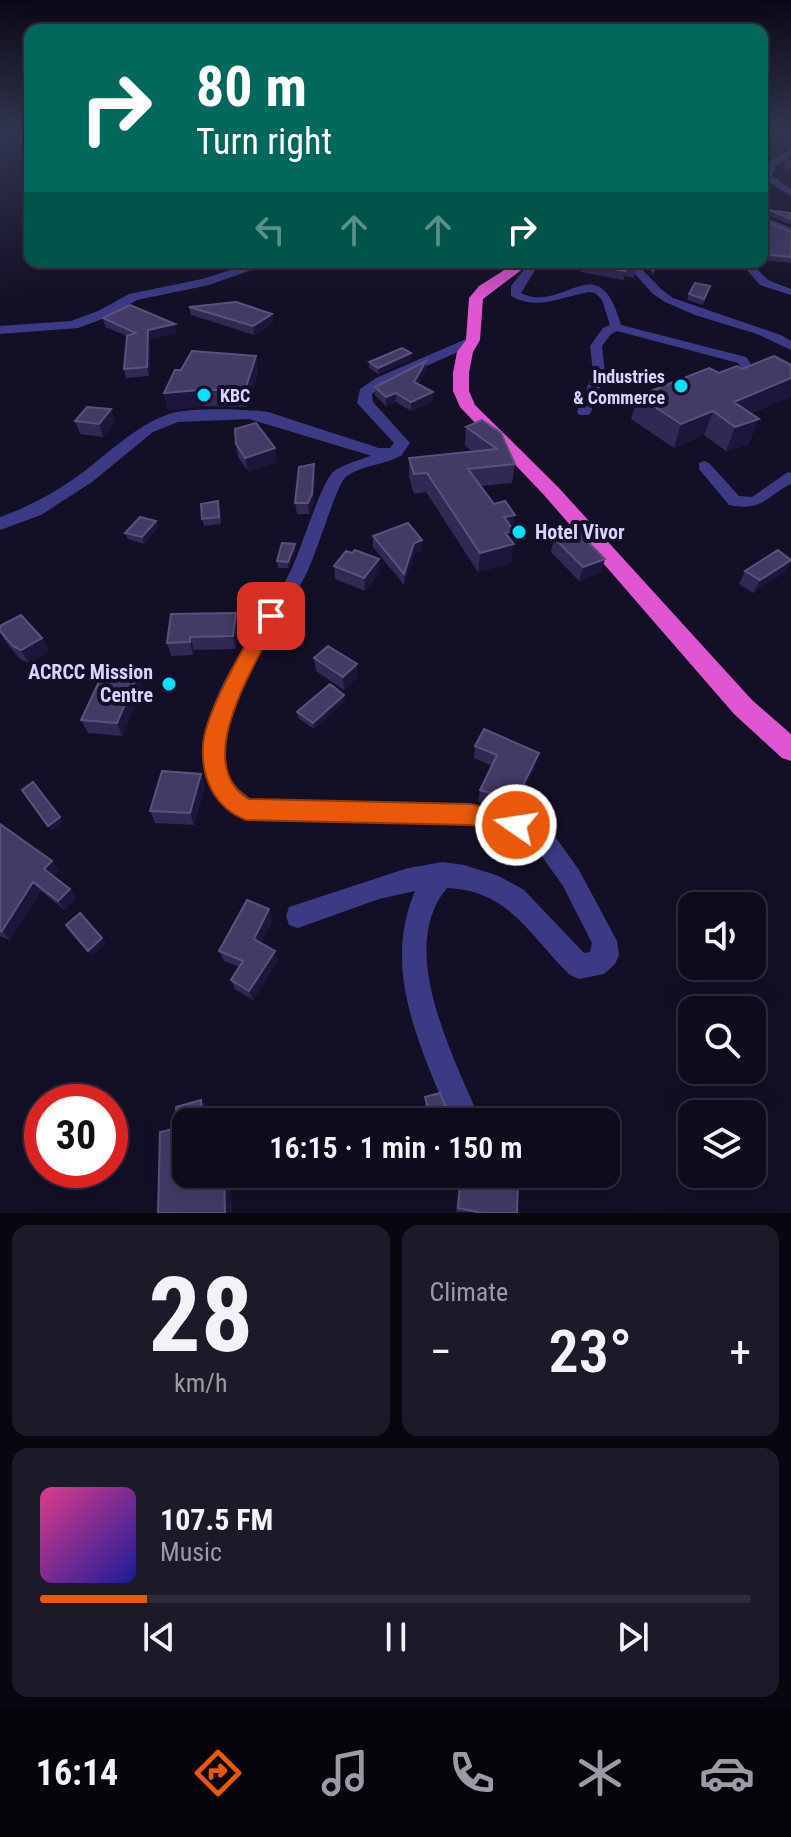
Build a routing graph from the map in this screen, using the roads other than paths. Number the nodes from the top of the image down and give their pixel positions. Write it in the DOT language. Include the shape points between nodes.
graph roads {
  1 [pos="768,222"];
  2 [pos="791,232"];
  3 [pos="249,268"];
  4 [pos="517,268"];
  5 [pos="530,268"];
  6 [pos="636,268"];
  7 [pos="749,268"];
  8 [pos="791,292"];
  9 [pos="616,327"];
  10 [pos="0,330"];
  11 [pos="473,340"];
  12 [pos="791,346"];
  13 [pos="753,375"];
  14 [pos="584,412"];
  15 [pos="395,453"];
  16 [pos="704,466"];
  17 [pos="791,479"];
  18 [pos="0,524"];
  19 [pos="791,750"];
  20 [pos="443,874"];
  21 [pos="298,916"];
  22 [pos="460,1108"];
  1 -- 2 [label="street"];
  3 -- 10 [label="street" via="133,297 73,325"];
  4 -- 11 [label="highway" via="476,298"];
  5 -- 9 [label="street" via="517,286 518,298 534,302 576,290 598,290 605,294"];
  6 -- 12 [label="street" via="670,301 754,327"];
  7 -- 8 [label="street" via="763,284"];
  9 -- 13 [label="street" via="742,360"];
  9 -- 14 [label="street" via="599,339 597,383"];
  11 -- 15 [label="street" via="365,392 365,403 402,443"];
  11 -- 19 [label="highway" via="461,373 468,407 551,491 743,707"];
  15 -- 18 [label="street" via="378,453 256,415 175,417 147,429 35,511"];
  15 -- 20 [label="street" via="337,474 294,582 225,707 213,745 214,764 220,787 246,809 471,814 516,825 546,843 571,878 606,955 595,965 579,966 512,897 481,882"];
  16 -- 17 [label="street" via="735,501 755,502"];
  20 -- 21 [label="street"];
  20 -- 22 [label="street" via="422,900 414,934 416,986"];
}
